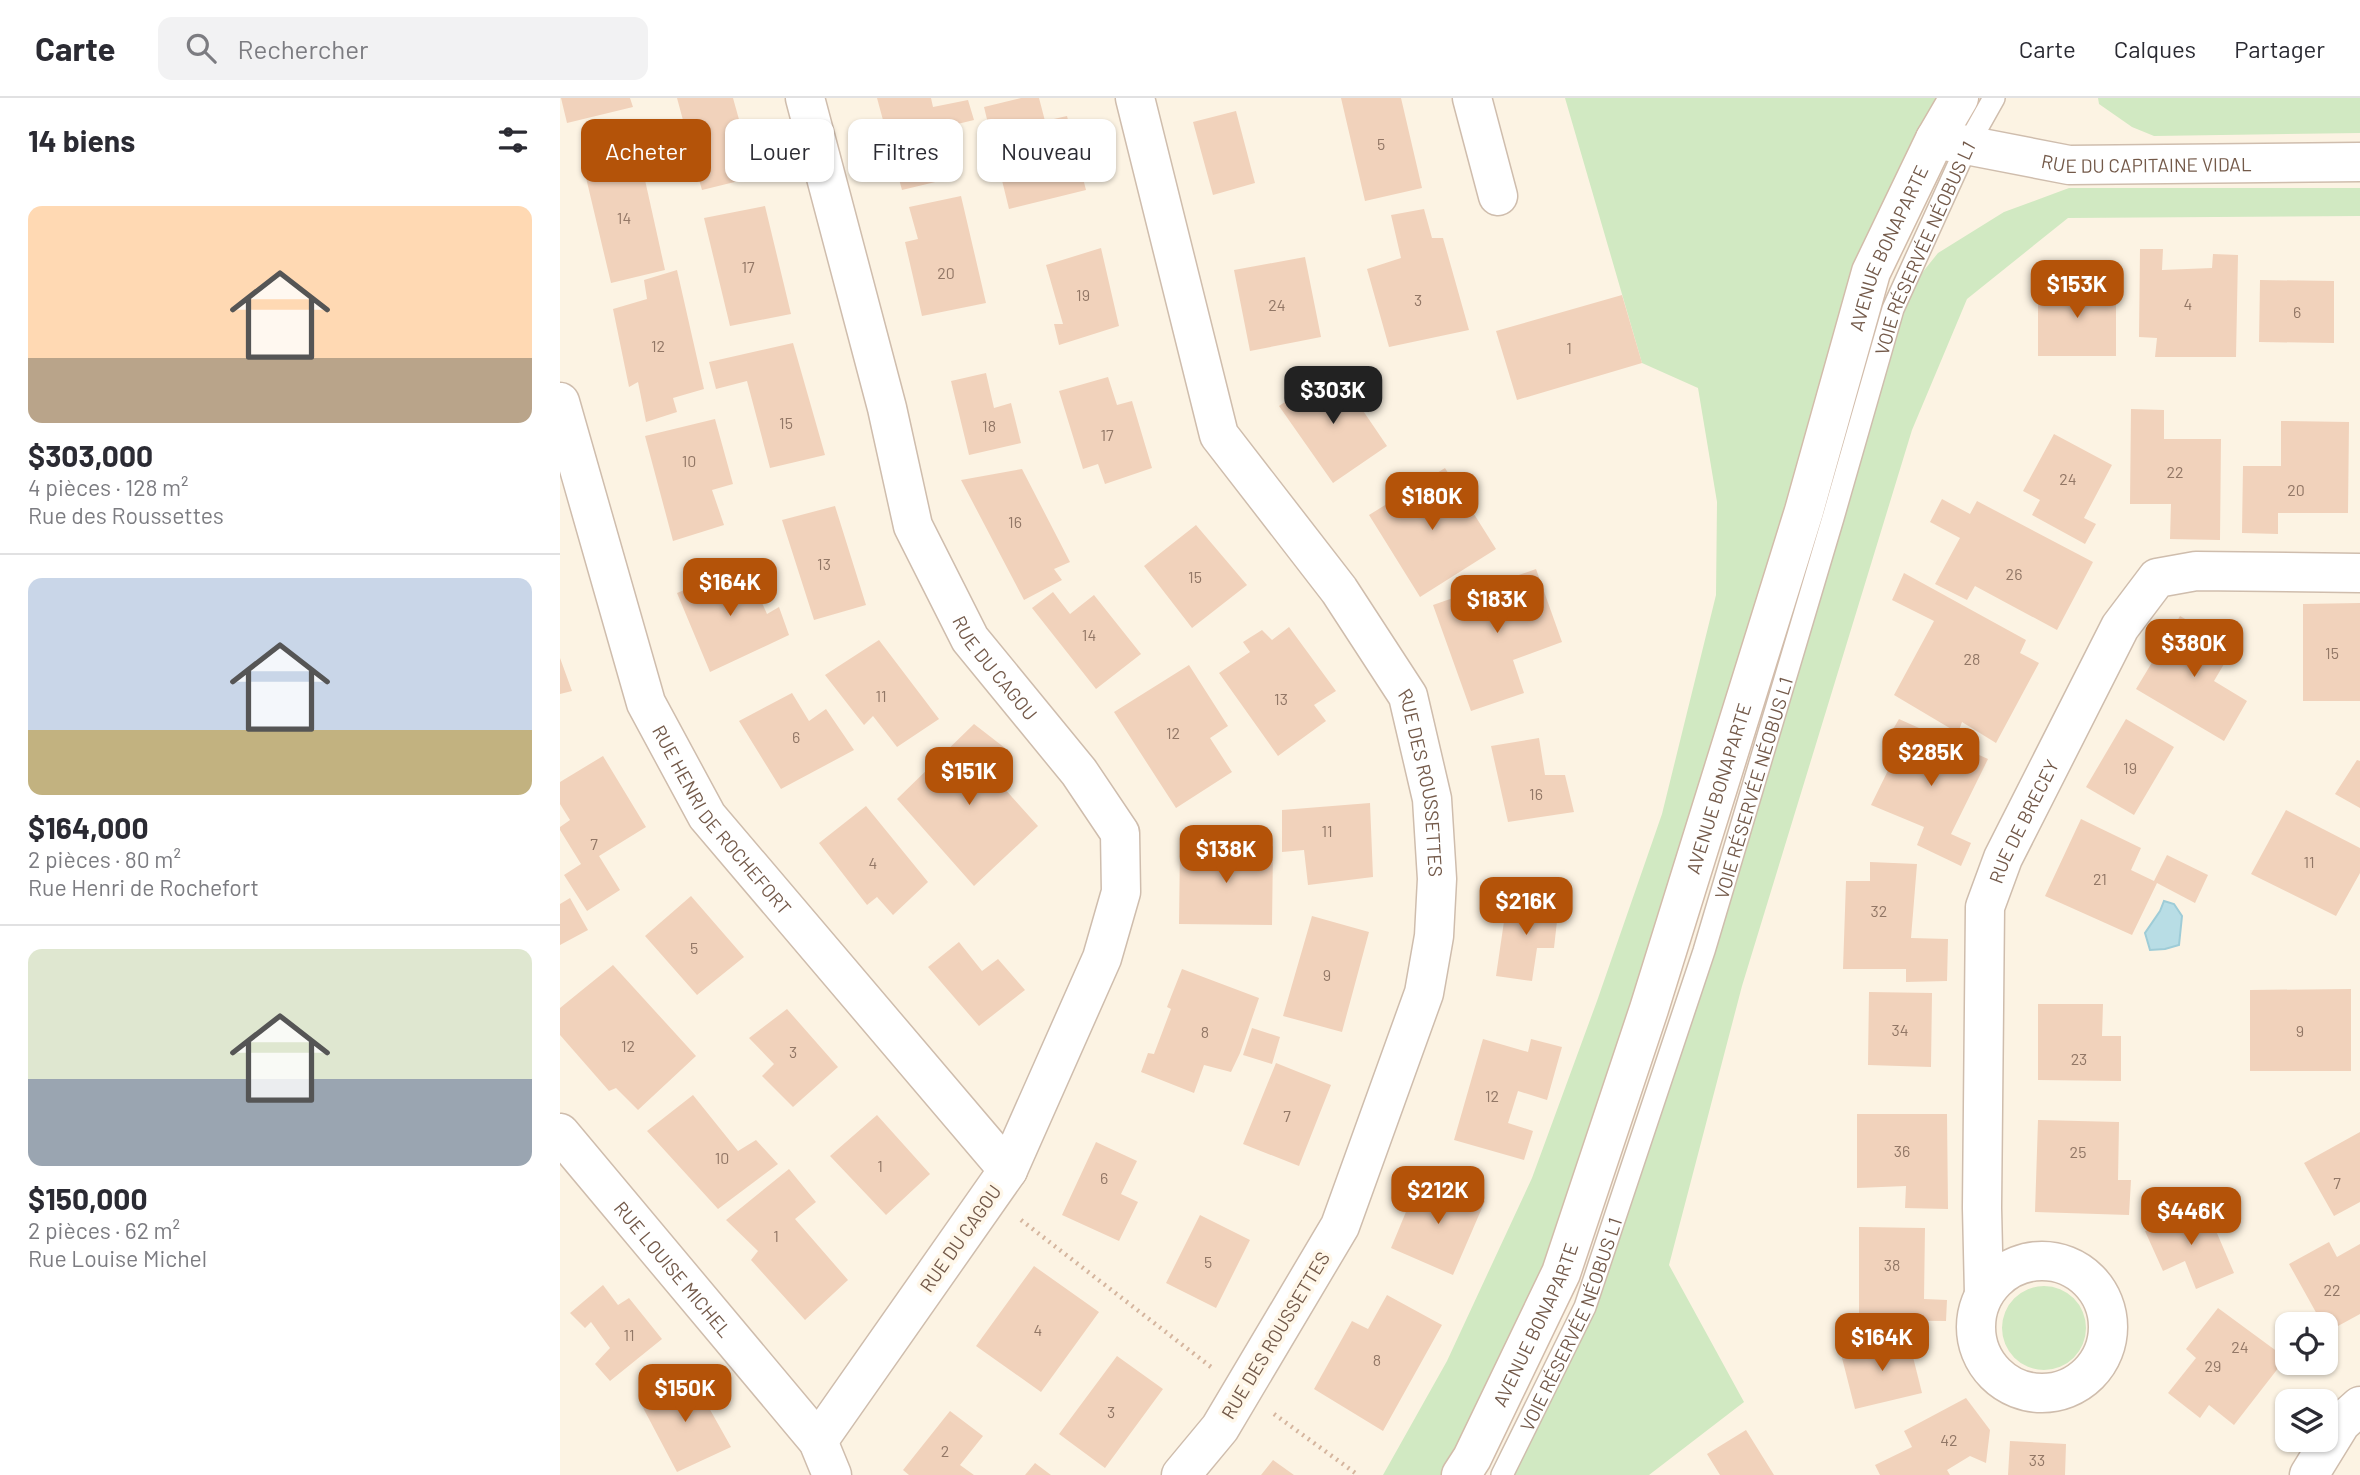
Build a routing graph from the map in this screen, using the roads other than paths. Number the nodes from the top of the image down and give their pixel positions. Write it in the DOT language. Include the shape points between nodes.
graph roads {
  1 [pos="805,98"];
  2 [pos="1136,98"];
  3 [pos="1472,98"];
  4 [pos="1959,98"];
  5 [pos="1994,98"];
  6 [pos="1951,142"];
  7 [pos="2360,162"];
  8 [pos="1498,196"];
  9 [pos="560,402"];
  10 [pos="2360,573"];
  11 [pos="560,1133"];
  12 [pos="999,1183"];
  13 [pos="1982,1208"];
  14 [pos="2038,1261"];
  15 [pos="1984,1294"];
  16 [pos="2360,1406"];
  17 [pos="825,1458"];
  18 [pos="1181,1475"];
  19 [pos="1461,1475"];
  20 [pos="1502,1475"];
  21 [pos="2309,1475"];
  1 -- 12 [label="street, RUE DU CAGOU" via="887,408 913,526 970,639 1079,772 1120,833 1121,892 1102,958"];
  2 -- 18 [label="street, RUE DES ROUSSETTES" via="1219,435 1339,590 1408,696 1432,799 1437,879 1424,993 1340,1226 1220,1428"];
  3 -- 8 [label="street"];
  4 -- 6 [label="street, AVENUE BONAPARTE"];
  5 -- 6 [label="lane, VOIE RÉSERVÉE NÉOBUS L1"];
  6 -- 7 [label="street, RUE DU CAPITAINE VIDAL" via="2069,165"];
  6 -- 19 [label="street, AVENUE BONAPARTE" via="1871,272 1761,651 1649,1009 1560,1273"];
  6 -- 20 [label="lane, VOIE RÉSERVÉE NÉOBUS L1" via="1893,309 1704,951 1585,1307"];
  9 -- 12 [label="street, RUE HENRI DE ROCHEFORT" via="646,704 707,816"];
  10 -- 13 [label="street, RUE DE BRECEY" via="2196,570 2157,578 2120,627 2003,858 1985,907"];
  11 -- 17 [label="street, RUE LOUISE MICHEL"];
  12 -- 17 [label="street, RUE DU CAGOU"];
  13 -- 14 [label="street" via="1993,1238 2006,1249"];
  13 -- 15 [label="street, RUE DE BRECEY"];
  14 -- 15 [label="street, RUE DE BRECEY" via="1997,1277"];
  14 -- 15 [label="street, RUE DE BRECEY" via="2060,1262 2079,1271 2106,1305 2106,1348 2079,1382 2059,1391 2036,1393 2015,1388 1997,1376 1983,1358 1976,1337 1976,1315"];
  16 -- 21 [label="street" via="2341,1423"];
}
